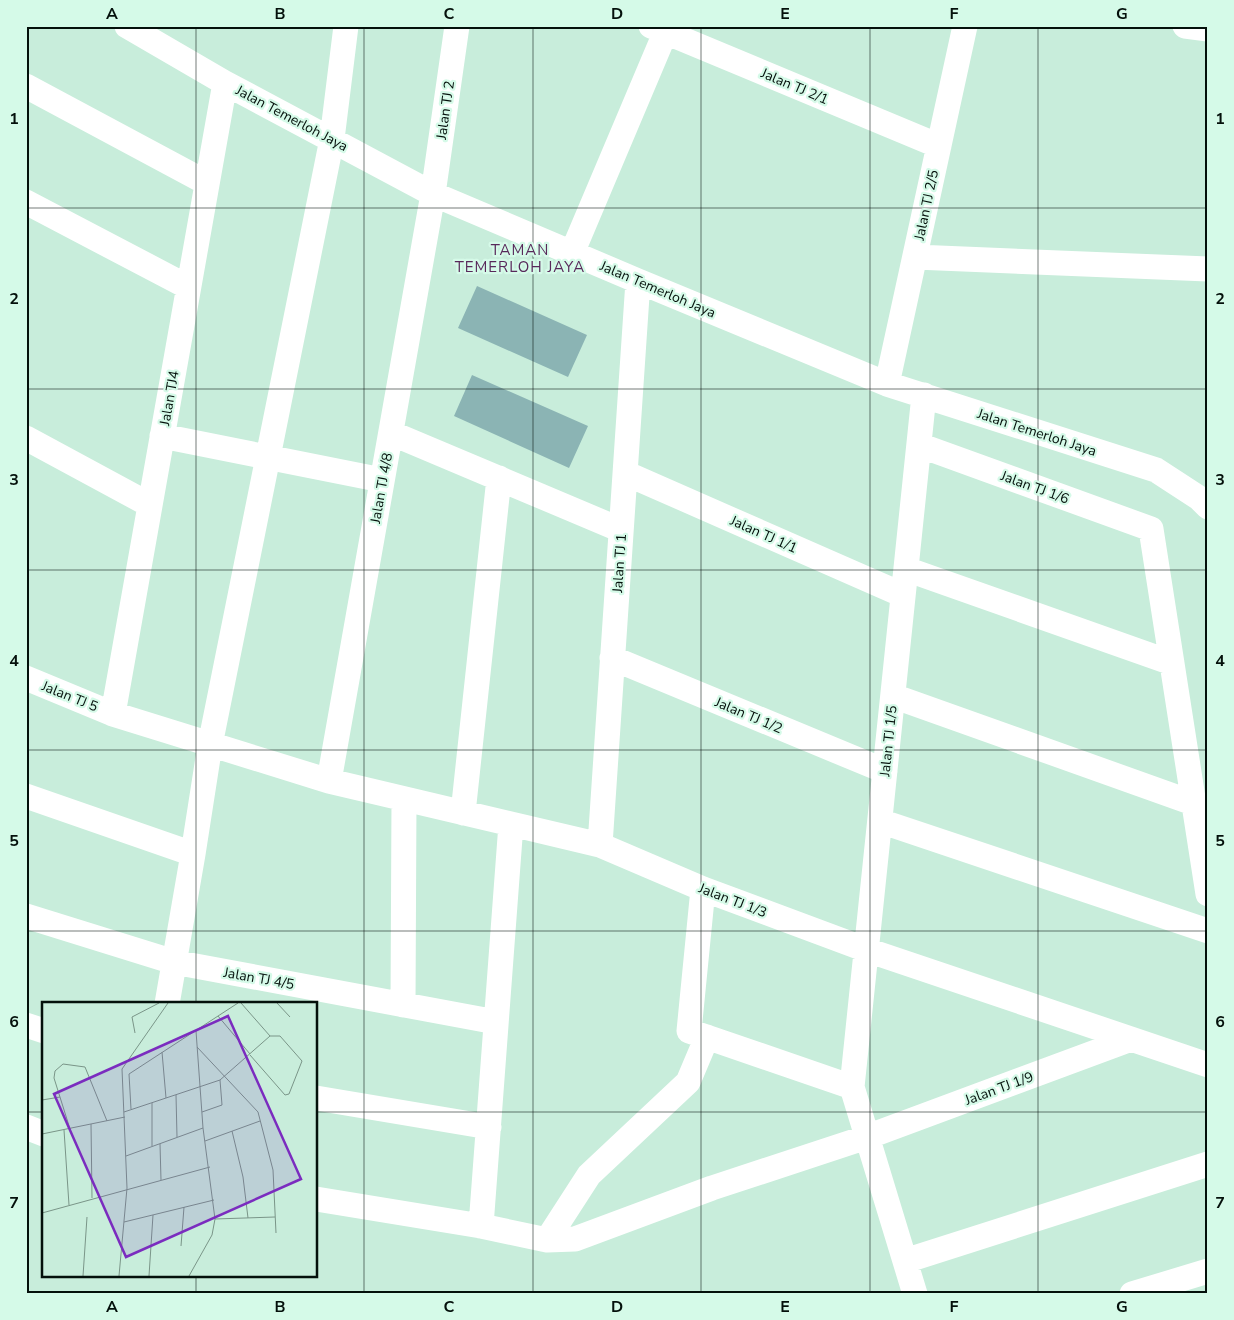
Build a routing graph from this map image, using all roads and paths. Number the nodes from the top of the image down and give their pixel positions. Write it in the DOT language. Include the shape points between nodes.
graph roads {
  1 [pos="127,26"];
  2 [pos="346,26"];
  3 [pos="457,26"];
  4 [pos="965,26"];
  5 [pos="661,28"];
  6 [pos="225,83"];
  7 [pos="26,86"];
  8 [pos="332,139"];
  9 [pos="939,146"];
  10 [pos="207,183"];
  11 [pos="433,194"];
  12 [pos="26,202"];
  13 [pos="572,253"];
  14 [pos="915,257"];
  15 [pos="1208,270"];
  16 [pos="638,281"];
  17 [pos="188,288"];
  18 [pos="887,384"];
  19 [pos="924,396"];
  20 [pos="391,433"];
  21 [pos="162,436"];
  22 [pos="26,438"];
  23 [pos="919,445"];
  24 [pos="268,457"];
  25 [pos="625,474"];
  26 [pos="499,478"];
  27 [pos="382,480"];
  28 [pos="150,504"];
  29 [pos="1208,507"];
  30 [pos="621,530"];
  31 [pos="906,569"];
  32 [pos="904,595"];
  33 [pos="612,658"];
  34 [pos="1172,663"];
  35 [pos="26,678"];
  36 [pos="893,696"];
  37 [pos="113,714"];
  38 [pos="210,744"];
  39 [pos="885,772"];
  40 [pos="329,781"];
  41 [pos="26,796"];
  42 [pos="404,798"];
  43 [pos="1193,802"];
  44 [pos="463,813"];
  45 [pos="880,821"];
  46 [pos="511,824"];
  47 [pos="600,845"];
  48 [pos="194,854"];
  49 [pos="702,888"];
  50 [pos="1208,894"];
  51 [pos="26,916"];
  52 [pos="1208,931"];
  53 [pos="867,950"];
  54 [pos="174,962"];
  55 [pos="167,1002"];
  56 [pos="403,1005"];
  57 [pos="496,1022"];
  58 [pos="26,1025"];
  59 [pos="42,1030"];
  60 [pos="707,1037"];
  61 [pos="1131,1039"];
  62 [pos="1208,1065"];
  63 [pos="852,1087"];
  64 [pos="318,1098"];
  65 [pos="489,1126"];
  66 [pos="26,1127"];
  67 [pos="42,1133"];
  68 [pos="867,1137"];
  69 [pos="1208,1164"];
  70 [pos="318,1199"];
  71 [pos="481,1226"];
  72 [pos="547,1240"];
  73 [pos="905,1261"];
  74 [pos="1208,1270"];
  75 [pos="915,1294"];
  76 [pos="1132,1294"];
  1 -- 6 [label="street, Jalan Temerloh Jaya"];
  2 -- 8 [label="street"];
  3 -- 11 [label="street, Jalan TJ 2"];
  4 -- 9 [label="street, Jalan TJ 2/5"];
  5 -- 9 [label="street, Jalan TJ 2/1"];
  5 -- 13 [label="street"];
  6 -- 8 [label="street, Jalan Temerloh Jaya"];
  6 -- 10 [label="street, Jalan TJ4"];
  7 -- 10 [label="street"];
  8 -- 11 [label="street, Jalan Temerloh Jaya"];
  8 -- 24 [label="street"];
  9 -- 14 [label="street, Jalan TJ 2/5"];
  10 -- 17 [label="street, Jalan TJ4"];
  11 -- 13 [label="street, Jalan Temerloh Jaya"];
  11 -- 20 [label="street, Jalan TJ 4/8"];
  12 -- 17 [label="street"];
  13 -- 16 [label="street, Jalan Temerloh Jaya"];
  14 -- 15 [label="street"];
  14 -- 18 [label="street, Jalan TJ 2/5"];
  16 -- 18 [label="street, Jalan Temerloh Jaya"];
  16 -- 25 [label="street, Jalan TJ 1"];
  17 -- 21 [label="street, Jalan TJ4"];
  18 -- 19 [label="street, Jalan Temerloh Jaya"];
  19 -- 23 [label="street, Jalan TJ 1/5"];
  19 -- 29 [label="street, Jalan Temerloh Jaya" via="1156,470 1200,498"];
  20 -- 26 [label="street"];
  20 -- 27 [label="street, Jalan TJ 4/8"];
  21 -- 24 [label="street"];
  21 -- 28 [label="street, Jalan TJ4"];
  22 -- 28 [label="street"];
  23 -- 31 [label="street, Jalan TJ 1/5"];
  23 -- 34 [label="street, Jalan TJ 1/6" via="1151,529"];
  24 -- 27 [label="street"];
  24 -- 38 [label="street"];
  25 -- 30 [label="street, Jalan TJ 1"];
  25 -- 32 [label="street, Jalan TJ 1/1"];
  26 -- 30 [label="street"];
  26 -- 44 [label="street"];
  27 -- 40 [label="street, Jalan TJ 4/8"];
  28 -- 37 [label="street, Jalan TJ4"];
  30 -- 33 [label="street, Jalan TJ 1"];
  31 -- 32 [label="street, Jalan TJ 1/5"];
  31 -- 34 [label="street"];
  32 -- 36 [label="street, Jalan TJ 1/5"];
  33 -- 39 [label="street, Jalan TJ 1/2"];
  33 -- 47 [label="street, Jalan TJ 1"];
  34 -- 43 [label="street"];
  35 -- 37 [label="street, Jalan TJ 5"];
  36 -- 39 [label="street, Jalan TJ 1/5"];
  36 -- 43 [label="street"];
  37 -- 38 [label="street, Jalan TJ 5"];
  38 -- 40 [label="street, Jalan TJ 5"];
  38 -- 48 [label="street"];
  39 -- 45 [label="street, Jalan TJ 1/5"];
  40 -- 42 [label="street, Jalan TJ 1/3"];
  41 -- 48 [label="street"];
  42 -- 44 [label="street, Jalan TJ 1/3"];
  42 -- 56 [label="street"];
  43 -- 50 [label="street"];
  44 -- 46 [label="street, Jalan TJ 1/3"];
  45 -- 52 [label="street"];
  45 -- 53 [label="street, Jalan TJ 1/5"];
  46 -- 47 [label="street, Jalan TJ 1/3"];
  46 -- 57 [label="street"];
  47 -- 49 [label="street, Jalan TJ 1/3"];
  48 -- 54 [label="street"];
  49 -- 53 [label="street, Jalan TJ 1/3"];
  49 -- 60 [label="street" via="689,1031"];
  51 -- 54 [label="street, Jalan TJ 4/5"];
  53 -- 61 [label="street, Jalan TJ 1/3"];
  53 -- 63 [label="street, Jalan TJ 1/5"];
  54 -- 55 [label="street"];
  54 -- 56 [label="street, Jalan TJ 4/5"];
  56 -- 57 [label="street, Jalan TJ 4/5"];
  57 -- 65 [label="street"];
  58 -- 59 [label="street"];
  60 -- 63 [label="street"];
  60 -- 72 [label="street" via="688,1082 589,1175"];
  61 -- 62 [label="street, Jalan TJ 1/3"];
  61 -- 68 [label="street, Jalan TJ 1/9"];
  63 -- 68 [label="street"];
  64 -- 65 [label="street"];
  65 -- 71 [label="street"];
  66 -- 67 [label="street"];
  68 -- 72 [label="street, Jalan TJ 1/9" via="712,1188 575,1239"];
  68 -- 73 [label="street"];
  69 -- 73 [label="street"];
  70 -- 71 [label="street, Jalan TJ 1/9"];
  71 -- 72 [label="street, Jalan TJ 1/9"];
  73 -- 75 [label="street"];
  74 -- 76 [label="street"];
}
